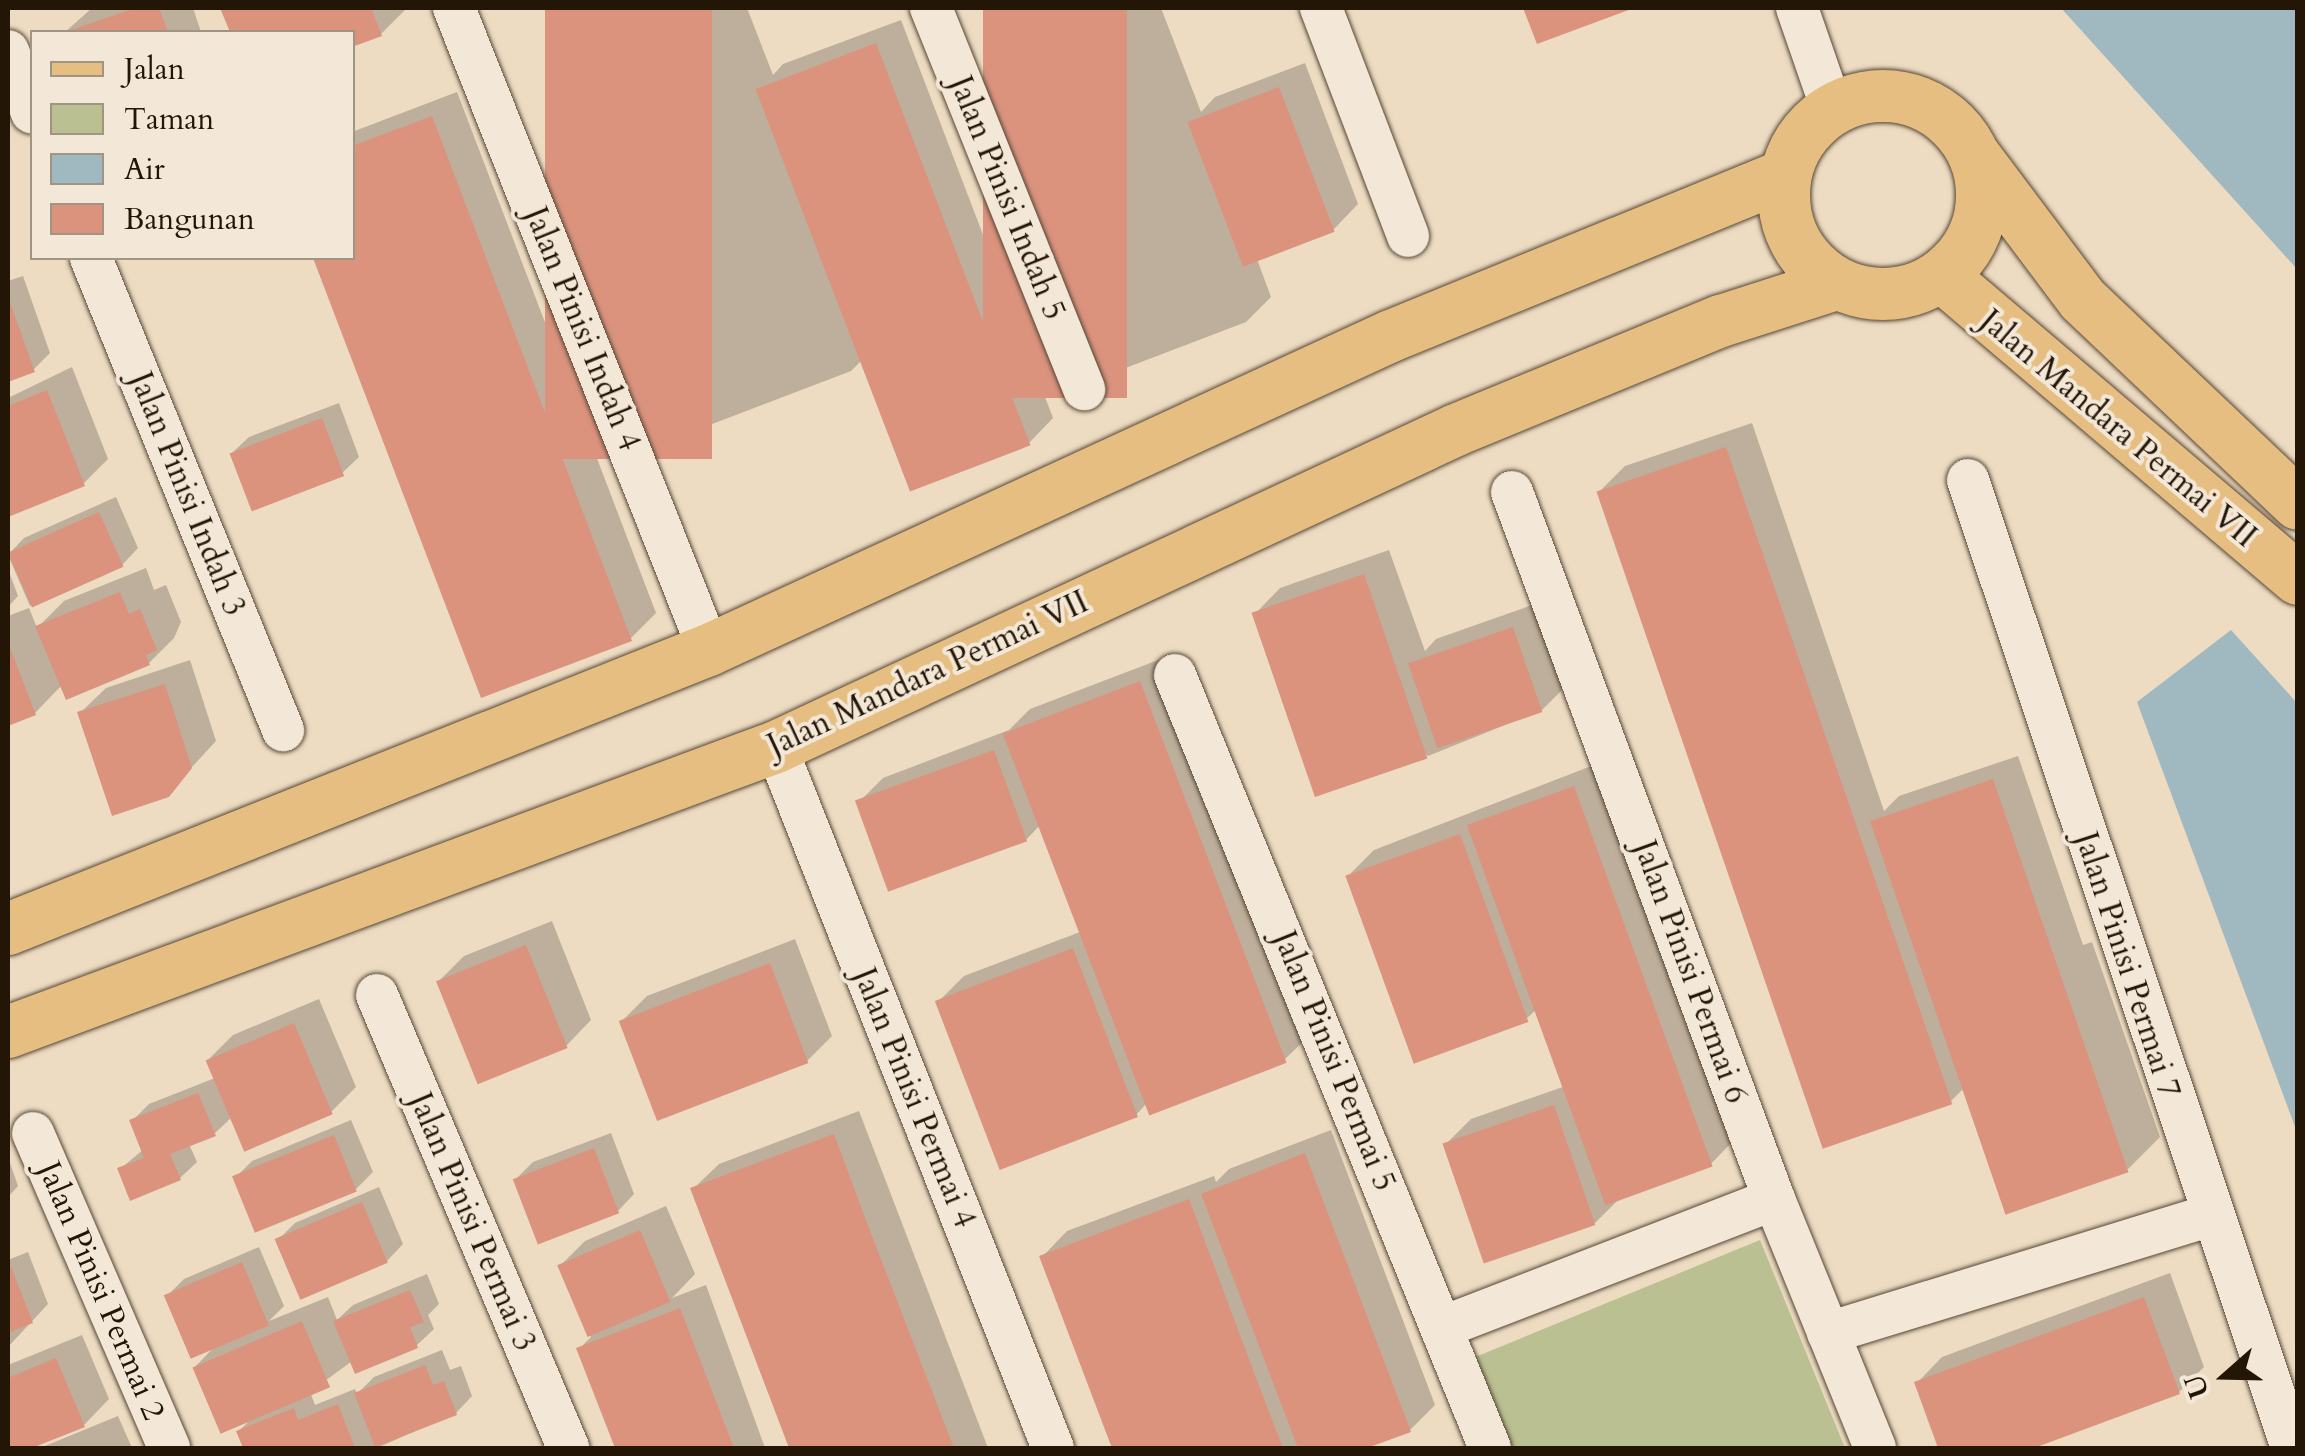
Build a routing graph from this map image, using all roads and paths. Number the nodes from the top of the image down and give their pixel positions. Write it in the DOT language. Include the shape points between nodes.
graph roads {
  1 [pos="454,8"];
  2 [pos="931,8"];
  3 [pos="1320,8"];
  4 [pos="1797,8"];
  5 [pos="8,51"];
  6 [pos="30,107"];
  7 [pos="1832,109"];
  8 [pos="1974,154"];
  9 [pos="1784,176"];
  10 [pos="1408,236"];
  11 [pos="92,260"];
  12 [pos="1942,276"];
  13 [pos="1836,284"];
  14 [pos="1084,389"];
  15 [pos="1968,480"];
  16 [pos="1512,492"];
  17 [pos="2298,504"];
  18 [pos="2298,580"];
  19 [pos="709,650"];
  20 [pos="1175,674"];
  21 [pos="283,730"];
  22 [pos="776,746"];
  23 [pos="8,929"];
  24 [pos="377,995"];
  25 [pos="8,1032"];
  26 [pos="32,1133"];
  27 [pos="1774,1198"];
  28 [pos="2209,1216"];
  29 [pos="1443,1327"];
  30 [pos="1828,1333"];
  31 [pos="169,1448"];
  32 [pos="568,1448"];
  33 [pos="1052,1448"];
  34 [pos="1490,1448"];
  35 [pos="1875,1448"];
  36 [pos="2292,1448"];
  1 -- 19 [label="street, Jalan Pinisi Indah 4"];
  2 -- 14 [label="street, Jalan Pinisi Indah 5"];
  3 -- 10 [label="street"];
  4 -- 7 [label="street"];
  5 -- 6 [label="street"];
  7 -- 8 [label="main road" via="1866,96 1902,96 1944,117"];
  7 -- 9 [label="main road" via="1801,137"];
  8 -- 12 [label="main road" via="1982,180 1976,234"];
  8 -- 17 [label="main road, Jalan Mandara Permai VII" via="2083,300"];
  9 -- 13 [label="main road" via="1792,238 1810,265"];
  9 -- 19 [label="main road" via="1391,336"];
  11 -- 21 [label="street, Jalan Pinisi Indah 3"];
  12 -- 13 [label="main road" via="1916,290 1875,295"];
  12 -- 18 [label="main road, Jalan Mandara Permai VII"];
  13 -- 22 [label="main road, Jalan Mandara Permai VII" via="1721,321 1456,430"];
  15 -- 28 [label="street, Jalan Pinisi Permai 7"];
  16 -- 27 [label="street, Jalan Pinisi Permai 6"];
  19 -- 23 [label="main road"];
  20 -- 29 [label="street, Jalan Pinisi Permai 5"];
  22 -- 25 [label="main road, Jalan Mandara Permai VII"];
  22 -- 33 [label="street, Jalan Pinisi Permai 4"];
  24 -- 32 [label="street, Jalan Pinisi Permai 3"];
  26 -- 31 [label="street, Jalan Pinisi Permai 2"];
  27 -- 29 [label="street"];
  27 -- 30 [label="street, Jalan Pinisi Permai 6"];
  28 -- 30 [label="street"];
  28 -- 36 [label="street, Jalan Pinisi Permai 7"];
  29 -- 34 [label="street, Jalan Pinisi Permai 5"];
  30 -- 35 [label="street, Jalan Pinisi Permai 6"];
}
